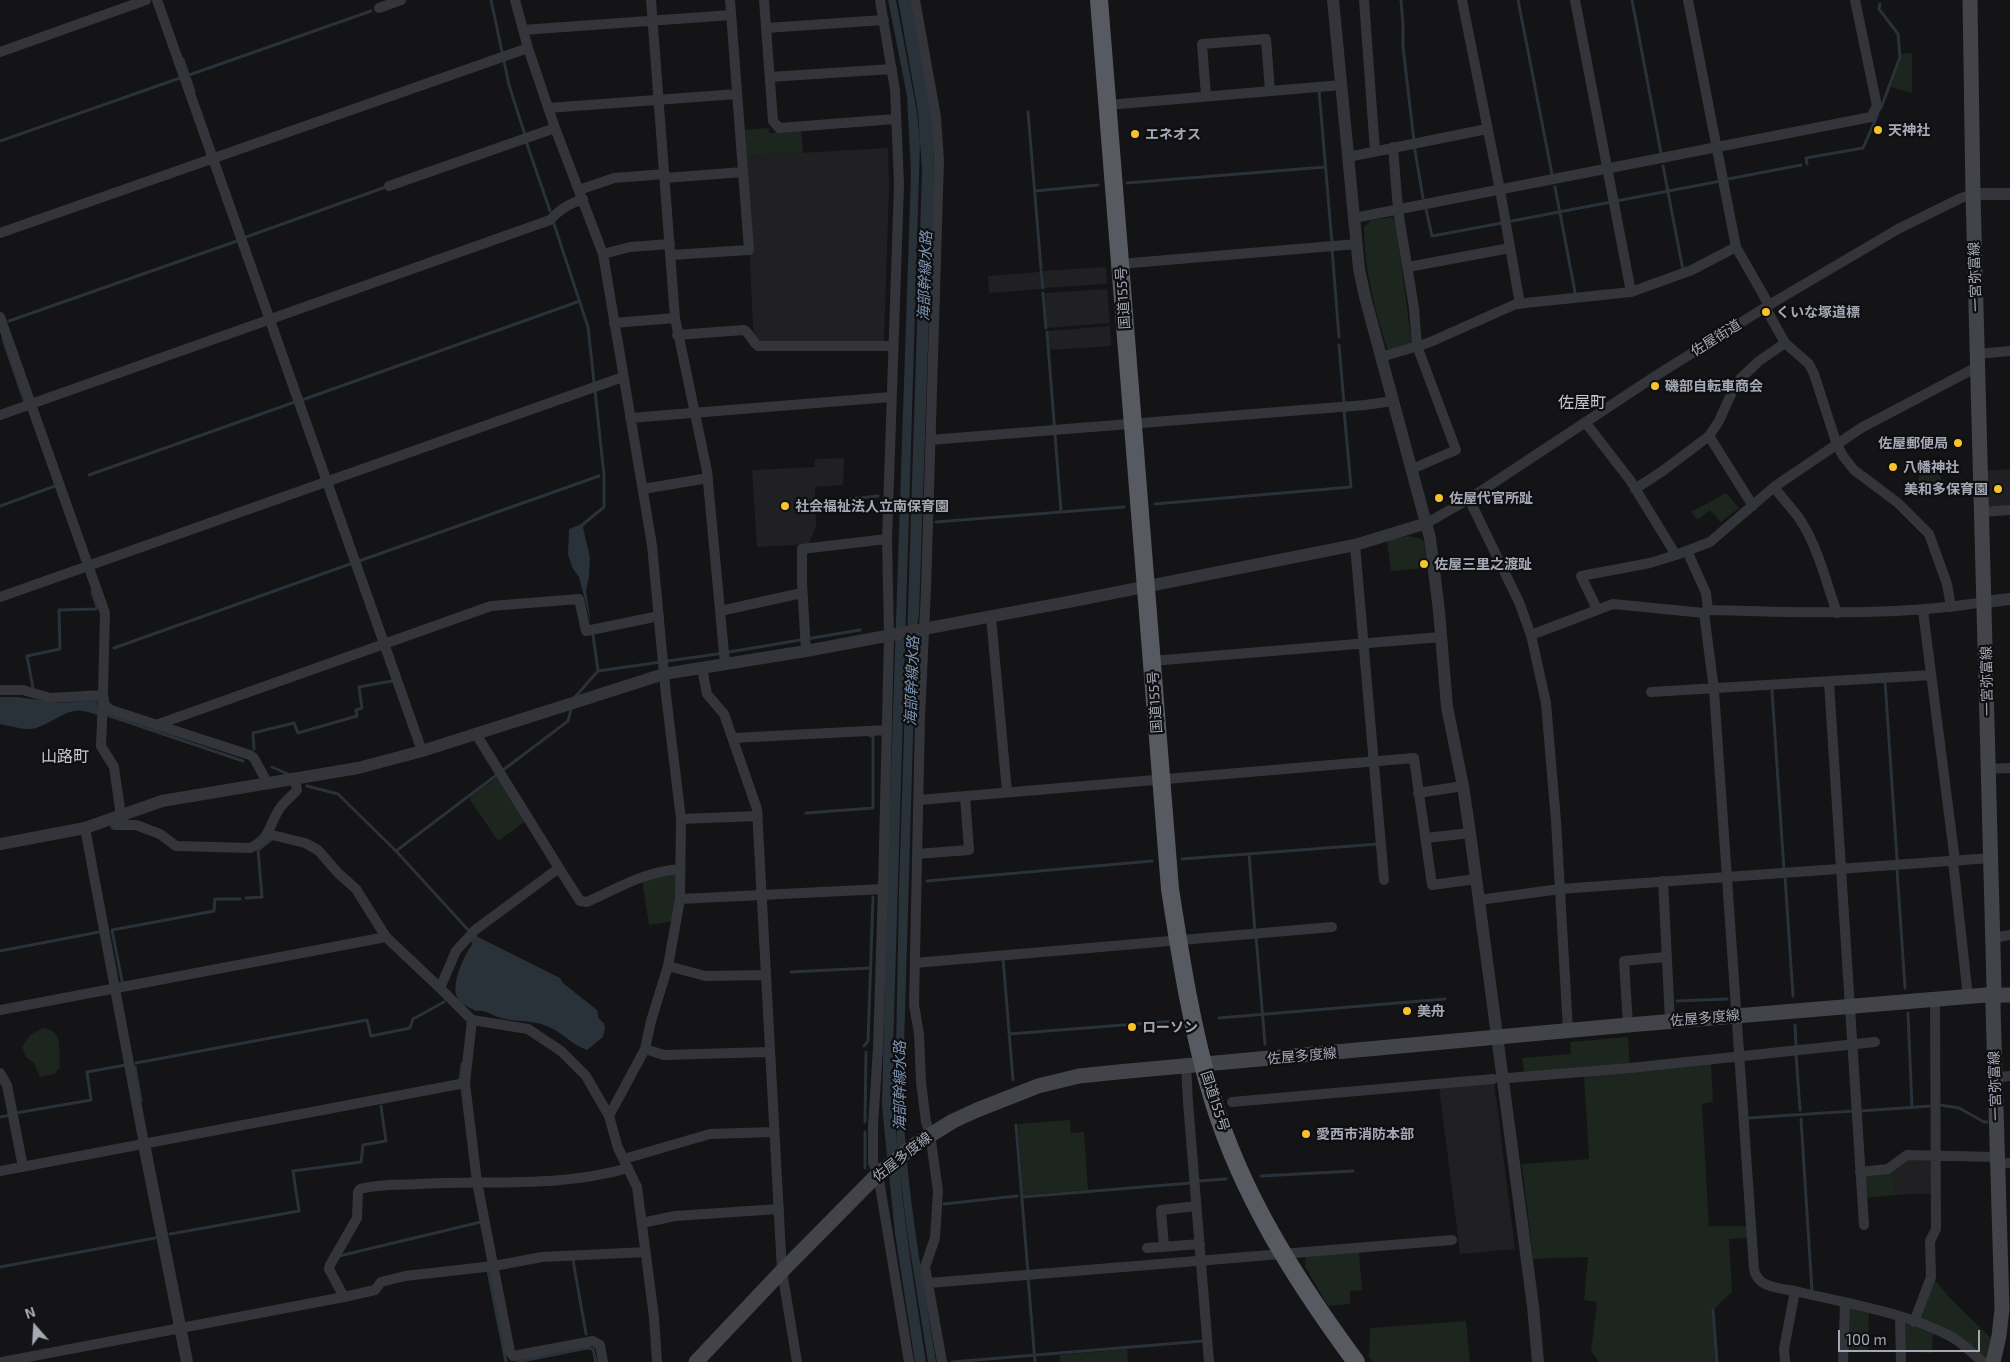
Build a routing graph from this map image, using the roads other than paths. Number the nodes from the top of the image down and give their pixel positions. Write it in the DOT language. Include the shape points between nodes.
graph roads {
  1 [pos="146,0"];
  2 [pos="157,0"];
  3 [pos="400,0"];
  4 [pos="515,0"];
  5 [pos="651,0"];
  6 [pos="730,0"];
  7 [pos="764,0"];
  8 [pos="880,0"];
  9 [pos="915,0"];
  10 [pos="1099,0"];
  11 [pos="1333,0"];
  12 [pos="1364,0"];
  13 [pos="1462,0"];
  14 [pos="1575,0"];
  15 [pos="1688,0"];
  16 [pos="1856,0"];
  17 [pos="1970,0"];
  18 [pos="378,8"];
  19 [pos="731,15"];
  20 [pos="884,20"];
  21 [pos="652,21"];
  22 [pos="766,28"];
  23 [pos="523,30"];
  24 [pos="528,48"];
  25 [pos="0,52"];
  26 [pos="892,69"];
  27 [pos="770,77"];
  28 [pos="1341,85"];
  29 [pos="1270,91"];
  30 [pos="737,94"];
  31 [pos="1206,96"];
  32 [pos="659,100"];
  33 [pos="1108,105"];
  34 [pos="548,108"];
  35 [pos="896,119"];
  36 [pos="555,128"];
  37 [pos="1487,129"];
  38 [pos="1393,147"];
  39 [pos="1718,148"];
  40 [pos="1375,151"];
  41 [pos="1348,157"];
  42 [pos="212,158"];
  43 [pos="1608,169"];
  44 [pos="743,172"];
  45 [pos="665,176"];
  46 [pos="389,186"];
  47 [pos="1500,190"];
  48 [pos="581,194"];
  49 [pos="1973,194"];
  50 [pos="2010,194"];
  51 [pos="1398,210"];
  52 [pos="1354,218"];
  53 [pos="0,233"];
  54 [pos="670,244"];
  55 [pos="1357,244"];
  56 [pos="1736,247"];
  57 [pos="1510,248"];
  58 [pos="603,254"];
  59 [pos="671,255"];
  60 [pos="1120,264"];
  61 [pos="1408,267"];
  62 [pos="1630,292"];
  63 [pos="1520,304"];
  64 [pos="1767,306"];
  65 [pos="0,317"];
  66 [pos="675,318"];
  67 [pos="270,319"];
  68 [pos="614,323"];
  69 [pos="678,336"];
  70 [pos="1785,343"];
  71 [pos="894,346"];
  72 [pos="1417,346"];
  73 [pos="2010,351"];
  74 [pos="1381,357"];
  75 [pos="1977,360"];
  76 [pos="623,377"];
  77 [pos="891,397"];
  78 [pos="1393,401"];
  79 [pos="31,404"];
  80 [pos="695,412"];
  81 [pos="0,415"];
  82 [pos="630,418"];
  83 [pos="1585,422"];
  84 [pos="1132,424"];
  85 [pos="1709,436"];
  86 [pos="930,440"];
  87 [pos="1837,445"];
  88 [pos="1412,469"];
  89 [pos="708,478"];
  90 [pos="327,481"];
  91 [pos="1774,488"];
  92 [pos="643,489"];
  93 [pos="1635,489"];
  94 [pos="1469,499"];
  95 [pos="1753,506"];
  96 [pos="2010,510"];
  97 [pos="1982,512"];
  98 [pos="1427,523"];
  99 [pos="887,539"];
  100 [pos="1355,545"];
  101 [pos="1681,553"];
  102 [pos="88,566"];
  103 [pos="1146,587"];
  104 [pos="802,593"];
  105 [pos="0,597"];
  106 [pos="2010,599"];
  107 [pos="1985,602"];
  108 [pos="1951,607"];
  109 [pos="1596,609"];
  110 [pos="720,611"];
  111 [pos="1706,611"];
  112 [pos="1923,611"];
  113 [pos="1837,613"];
  114 [pos="659,616"];
  115 [pos="991,617"];
  116 [pos="922,630"];
  117 [pos="1530,635"];
  118 [pos="889,636"];
  119 [pos="1441,637"];
  120 [pos="384,644"];
  121 [pos="806,644"];
  122 [pos="1364,644"];
  123 [pos="724,658"];
  124 [pos="1152,661"];
  125 [pos="664,665"];
  126 [pos="702,668"];
  127 [pos="1931,675"];
  128 [pos="1829,682"];
  129 [pos="0,690"];
  130 [pos="1714,690"];
  131 [pos="1650,692"];
  132 [pos="103,697"];
  133 [pos="156,725"];
  134 [pos="887,730"];
  135 [pos="476,734"];
  136 [pos="733,738"];
  137 [pos="422,751"];
  138 [pos="1374,763"];
  139 [pos="1989,768"];
  140 [pos="2010,768"];
  141 [pos="295,780"];
  142 [pos="1161,780"];
  143 [pos="268,784"];
  144 [pos="1463,786"];
  145 [pos="1007,792"];
  146 [pos="1418,793"];
  147 [pos="965,797"];
  148 [pos="919,800"];
  149 [pos="758,816"];
  150 [pos="117,818"];
  151 [pos="680,819"];
  152 [pos="85,828"];
  153 [pos="1470,832"];
  154 [pos="268,834"];
  155 [pos="1426,838"];
  156 [pos="0,844"];
  157 [pos="917,854"];
  158 [pos="1991,858"];
  159 [pos="1954,861"];
  160 [pos="559,868"];
  161 [pos="680,869"];
  162 [pos="1840,869"];
  163 [pos="1727,877"];
  164 [pos="1476,879"];
  165 [pos="1384,880"];
  166 [pos="1663,881"];
  167 [pos="883,889"];
  168 [pos="1560,889"];
  169 [pos="763,895"];
  170 [pos="680,899"];
  171 [pos="1479,900"];
  172 [pos="1332,927"];
  173 [pos="386,936"];
  174 [pos="2010,936"];
  175 [pos="1993,938"];
  176 [pos="1178,939"];
  177 [pos="1666,958"];
  178 [pos="915,963"];
  179 [pos="668,966"];
  180 [pos="766,974"];
  181 [pos="114,988"];
  182 [pos="440,988"];
  183 [pos="1993,995"];
  184 [pos="2010,995"];
  185 [pos="1968,997"];
  186 [pos="1935,1000"];
  187 [pos="1849,1006"];
  188 [pos="0,1010"];
  189 [pos="1737,1015"];
  190 [pos="472,1020"];
  191 [pos="1670,1021"];
  192 [pos="1628,1025"];
  193 [pos="1568,1030"];
  194 [pos="1496,1037"];
  195 [pos="1875,1042"];
  196 [pos="1853,1045"];
  197 [pos="645,1048"];
  198 [pos="769,1052"];
  199 [pos="1740,1057"];
  200 [pos="1195,1065"];
  201 [pos="0,1073"];
  202 [pos="2002,1077"];
  203 [pos="1493,1078"];
  204 [pos="1508,1078"];
  205 [pos="465,1083"];
  206 [pos="1232,1102"];
  207 [pos="609,1116"];
  208 [pos="774,1132"];
  209 [pos="924,1138"];
  210 [pos="144,1144"];
  211 [pos="1936,1156"];
  212 [pos="2001,1162"];
  213 [pos="626,1163"];
  214 [pos="23,1167"];
  215 [pos="0,1172"];
  216 [pos="1860,1172"];
  217 [pos="878,1174"];
  218 [pos="477,1182"];
  219 [pos="1196,1206"];
  220 [pos="779,1209"];
  221 [pos="642,1223"];
  222 [pos="1864,1225"];
  223 [pos="1452,1240"];
  224 [pos="1200,1244"];
  225 [pos="1164,1247"];
  226 [pos="1148,1248"];
  227 [pos="646,1252"];
  228 [pos="2005,1254"];
  229 [pos="1283,1255"];
  230 [pos="1201,1261"];
  231 [pos="494,1266"];
  232 [pos="782,1271"];
  233 [pos="929,1283"];
  234 [pos="1795,1291"];
  235 [pos="344,1297"];
  236 [pos="1845,1303"];
  237 [pos="2006,1309"];
  238 [pos="1900,1318"];
  239 [pos="1914,1322"];
  240 [pos="180,1329"];
  241 [pos="2,1362"];
  242 [pos="186,1362"];
  243 [pos="603,1362"];
  244 [pos="657,1362"];
  245 [pos="696,1362"];
  246 [pos="797,1362"];
  247 [pos="909,1362"];
  248 [pos="942,1362"];
  249 [pos="1209,1362"];
  250 [pos="1356,1362"];
  251 [pos="1538,1362"];
  252 [pos="1784,1362"];
  253 [pos="1843,1362"];
  254 [pos="1900,1362"];
  255 [pos="1983,1362"];
  256 [pos="1993,1362"];
  1 -- 25 [label="street"];
  2 -- 42 [label="street"];
  3 -- 18 [label="street"];
  4 -- 23 [label="street"];
  5 -- 21 [label="street"];
  6 -- 19 [label="street"];
  7 -- 22 [label="street"];
  8 -- 20 [label="street"];
  9 -- 86 [label="street" via="936,117 939,160"];
  10 -- 33 [label="highway, 国道155号"];
  11 -- 28 [label="street"];
  12 -- 40 [label="street"];
  13 -- 37 [label="street"];
  14 -- 43 [label="street"];
  15 -- 39 [label="street"];
  16 -- 39 [label="street" via="1877,106 1871,117"];
  17 -- 49 [label="main road, 一宮弥富線"];
  19 -- 21 [label="street"];
  19 -- 30 [label="street"];
  20 -- 22 [label="street"];
  20 -- 26 [label="street"];
  21 -- 23 [label="street"];
  21 -- 32 [label="street"];
  22 -- 27 [label="street"];
  23 -- 24 [label="street"];
  24 -- 34 [label="street"];
  24 -- 42 [label="street"];
  26 -- 27 [label="street"];
  26 -- 35 [label="street"];
  27 -- 35 [label="street" via="773,121 779,128"];
  28 -- 29 [label="street"];
  28 -- 41 [label="street"];
  29 -- 31 [label="street"];
  29 -- 31 [label="street" via="1266,38 1202,44"];
  30 -- 32 [label="street"];
  30 -- 44 [label="street"];
  31 -- 33 [label="street"];
  32 -- 34 [label="street"];
  32 -- 45 [label="street"];
  33 -- 60 [label="highway, 国道155号"];
  34 -- 36 [label="street"];
  35 -- 71 [label="street" via="899,184"];
  36 -- 46 [label="street"];
  36 -- 48 [label="street"];
  37 -- 38 [label="street"];
  37 -- 47 [label="street"];
  38 -- 40 [label="street"];
  38 -- 51 [label="street"];
  39 -- 43 [label="street"];
  39 -- 56 [label="street"];
  40 -- 41 [label="street"];
  41 -- 52 [label="street"];
  42 -- 53 [label="street"];
  42 -- 67 [label="street"];
  43 -- 47 [label="street"];
  43 -- 62 [label="street"];
  44 -- 45 [label="street"];
  44 -- 59 [label="street" via="749,250"];
  45 -- 48 [label="street" via="614,178"];
  45 -- 54 [label="street"];
  47 -- 51 [label="street"];
  47 -- 57 [label="street"];
  48 -- 58 [label="street"];
  48 -- 67 [label="street" via="550,220"];
  49 -- 50 [label="street"];
  49 -- 64 [label="street, 佐屋街道" via="1898,229"];
  49 -- 75 [label="main road, 一宮弥富線"];
  51 -- 52 [label="street"];
  51 -- 61 [label="street"];
  52 -- 55 [label="street"];
  54 -- 58 [label="street" via="630,247"];
  54 -- 59 [label="street"];
  55 -- 60 [label="street"];
  55 -- 74 [label="street" via="1365,297"];
  56 -- 62 [label="street" via="1692,270"];
  56 -- 64 [label="street"];
  57 -- 61 [label="street"];
  57 -- 63 [label="street"];
  58 -- 68 [label="street"];
  59 -- 66 [label="street"];
  60 -- 84 [label="highway, 国道155号"];
  61 -- 72 [label="street"];
  62 -- 63 [label="street"];
  63 -- 72 [label="street"];
  64 -- 70 [label="street"];
  64 -- 83 [label="street, 佐屋街道"];
  65 -- 79 [label="street"];
  66 -- 68 [label="street"];
  66 -- 69 [label="street"];
  67 -- 79 [label="street"];
  67 -- 90 [label="street"];
  68 -- 76 [label="street"];
  69 -- 71 [label="street" via="744,330 758,346"];
  69 -- 80 [label="street"];
  70 -- 85 [label="street" via="1740,379"];
  70 -- 87 [label="street" via="1809,364"];
  71 -- 77 [label="street"];
  72 -- 74 [label="street"];
  72 -- 88 [label="street" via="1456,450"];
  73 -- 75 [label="street"];
  74 -- 78 [label="street"];
  75 -- 87 [label="street"];
  75 -- 97 [label="main road, 一宮弥富線"];
  76 -- 82 [label="street"];
  76 -- 90 [label="street"];
  77 -- 80 [label="street"];
  77 -- 99 [label="street"];
  78 -- 84 [label="street"];
  78 -- 88 [label="street"];
  79 -- 81 [label="street"];
  79 -- 102 [label="street"];
  80 -- 82 [label="street"];
  80 -- 89 [label="street"];
  82 -- 92 [label="street"];
  83 -- 93 [label="street"];
  83 -- 94 [label="street, 佐屋街道"];
  84 -- 86 [label="street"];
  84 -- 103 [label="highway, 国道155号"];
  85 -- 93 [label="street"];
  85 -- 95 [label="street"];
  86 -- 116 [label="street"];
  87 -- 91 [label="street"];
  87 -- 108 [label="street" via="1854,470 1898,503 1929,534 1947,584"];
  88 -- 98 [label="street"];
  89 -- 92 [label="street"];
  89 -- 110 [label="street"];
  90 -- 102 [label="street"];
  90 -- 120 [label="street"];
  91 -- 95 [label="street"];
  91 -- 113 [label="street" via="1799,518 1822,568"];
  92 -- 114 [label="street"];
  93 -- 101 [label="street"];
  94 -- 98 [label="street, 佐屋街道"];
  94 -- 117 [label="street" via="1519,602"];
  95 -- 101 [label="street" via="1710,542"];
  96 -- 97 [label="street"];
  97 -- 107 [label="main road, 一宮弥富線"];
  98 -- 100 [label="street"];
  98 -- 119 [label="street"];
  99 -- 104 [label="street" via="802,550"];
  99 -- 118 [label="street"];
  100 -- 103 [label="street"];
  100 -- 122 [label="street"];
  101 -- 109 [label="street" via="1650,563 1581,576"];
  101 -- 111 [label="street" via="1706,593"];
  102 -- 105 [label="street"];
  102 -- 132 [label="street" via="105,613"];
  103 -- 115 [label="street"];
  103 -- 124 [label="highway, 国道155号"];
  104 -- 110 [label="street"];
  104 -- 121 [label="street"];
  106 -- 107 [label="street"];
  107 -- 108 [label="street"];
  107 -- 139 [label="main road, 一宮弥富線"];
  108 -- 112 [label="street"];
  109 -- 111 [label="street" via="1613,604"];
  109 -- 117 [label="street"];
  110 -- 123 [label="street"];
  111 -- 113 [label="street"];
  111 -- 130 [label="street"];
  112 -- 113 [label="street"];
  112 -- 127 [label="street"];
  114 -- 120 [label="street" via="586,631 579,599 491,606"];
  114 -- 125 [label="street"];
  115 -- 116 [label="street"];
  115 -- 145 [label="street"];
  116 -- 118 [label="street"];
  116 -- 148 [label="street"];
  117 -- 168 [label="street" via="1546,703"];
  118 -- 121 [label="street"];
  118 -- 134 [label="street"];
  119 -- 122 [label="street"];
  119 -- 144 [label="street" via="1447,707"];
  120 -- 133 [label="street"];
  120 -- 137 [label="street"];
  121 -- 123 [label="street"];
  122 -- 124 [label="street"];
  122 -- 138 [label="street"];
  123 -- 126 [label="street"];
  124 -- 142 [label="highway, 国道155号"];
  125 -- 126 [label="street"];
  125 -- 135 [label="street"];
  125 -- 151 [label="street"];
  126 -- 136 [label="street" via="707,694 724,714"];
  127 -- 128 [label="street"];
  127 -- 159 [label="street"];
  128 -- 130 [label="street"];
  128 -- 162 [label="street"];
  129 -- 132 [label="street" via="23,690 50,698"];
  130 -- 131 [label="street"];
  130 -- 163 [label="street"];
  132 -- 133 [label="street" via="110,710"];
  132 -- 150 [label="street" via="101,746 114,767"];
  133 -- 143 [label="street" via="250,755"];
  134 -- 136 [label="street"];
  134 -- 167 [label="street"];
  135 -- 137 [label="street"];
  135 -- 160 [label="street"];
  136 -- 149 [label="street"];
  137 -- 141 [label="street"];
  138 -- 142 [label="street"];
  138 -- 146 [label="street" via="1414,758"];
  138 -- 165 [label="street"];
  139 -- 140 [label="street"];
  139 -- 158 [label="main road, 一宮弥富線"];
  141 -- 143 [label="street"];
  141 -- 154 [label="street" via="297,790 280,808"];
  142 -- 145 [label="street"];
  142 -- 176 [label="highway, 国道155号" via="1170,889"];
  143 -- 150 [label="street" via="162,801"];
  144 -- 146 [label="street"];
  144 -- 153 [label="street"];
  145 -- 147 [label="street"];
  146 -- 155 [label="street"];
  147 -- 148 [label="street"];
  147 -- 157 [label="street" via="969,850"];
  148 -- 157 [label="street"];
  149 -- 151 [label="street"];
  149 -- 169 [label="street"];
  150 -- 152 [label="street"];
  150 -- 154 [label="street" via="115,825 136,825 160,834 176,846 250,848"];
  151 -- 161 [label="street"];
  152 -- 156 [label="street"];
  152 -- 181 [label="street"];
  153 -- 155 [label="street"];
  153 -- 164 [label="street"];
  154 -- 173 [label="street" via="305,843 318,850 356,889"];
  155 -- 164 [label="street" via="1432,885"];
  157 -- 178 [label="street"];
  158 -- 159 [label="street"];
  158 -- 175 [label="main road, 一宮弥富線"];
  159 -- 162 [label="street"];
  159 -- 185 [label="street"];
  160 -- 161 [label="street" via="580,902 587,902 658,871"];
  160 -- 182 [label="street" via="472,933 456,951"];
  161 -- 170 [label="street"];
  162 -- 163 [label="street"];
  162 -- 187 [label="street"];
  163 -- 166 [label="street"];
  163 -- 189 [label="street"];
  164 -- 171 [label="street"];
  166 -- 168 [label="street"];
  166 -- 177 [label="street"];
  167 -- 169 [label="street"];
  167 -- 217 [label="street" via="873,1126 873,1163"];
  168 -- 171 [label="street"];
  168 -- 193 [label="street"];
  169 -- 170 [label="street"];
  169 -- 180 [label="street"];
  170 -- 179 [label="street"];
  171 -- 194 [label="street"];
  172 -- 176 [label="street"];
  173 -- 181 [label="street"];
  173 -- 182 [label="street"];
  174 -- 175 [label="street"];
  175 -- 183 [label="main road, 一宮弥富線"];
  176 -- 178 [label="street"];
  176 -- 200 [label="highway, 国道155号"];
  177 -- 191 [label="street"];
  177 -- 192 [label="street" via="1624,961"];
  178 -- 209 [label="street" via="914,1006 920,1034 926,1122"];
  179 -- 180 [label="street" via="705,976"];
  179 -- 197 [label="street"];
  180 -- 198 [label="street"];
  181 -- 188 [label="street"];
  181 -- 210 [label="street"];
  182 -- 190 [label="street"];
  183 -- 184 [label="main road, 佐屋多度線"];
  183 -- 185 [label="main road, 佐屋多度線"];
  183 -- 202 [label="main road, 一宮弥富線"];
  185 -- 186 [label="main road, 佐屋多度線"];
  186 -- 187 [label="main road, 佐屋多度線"];
  186 -- 211 [label="street"];
  187 -- 189 [label="main road, 佐屋多度線"];
  187 -- 196 [label="street"];
  189 -- 191 [label="main road, 佐屋多度線"];
  189 -- 199 [label="street"];
  190 -- 205 [label="street"];
  190 -- 207 [label="street" via="528,1029 561,1051 586,1076"];
  191 -- 192 [label="main road, 佐屋多度線"];
  192 -- 193 [label="main road, 佐屋多度線"];
  193 -- 194 [label="main road, 佐屋多度線"];
  194 -- 200 [label="main road, 佐屋多度線"];
  194 -- 251 [label="street"];
  195 -- 196 [label="street"];
  196 -- 199 [label="street"];
  196 -- 216 [label="street"];
  197 -- 198 [label="street" via="664,1055"];
  197 -- 207 [label="street"];
  198 -- 208 [label="street"];
  199 -- 204 [label="street"];
  199 -- 234 [label="street" via="1755,1277 1761,1283"];
  200 -- 209 [label="main road, 佐屋多度線" via="1079,1076 1038,1086 977,1110"];
  200 -- 219 [label="street"];
  200 -- 229 [label="highway, 国道155号" via="1261,1217"];
  201 -- 214 [label="street" via="7,1085"];
  202 -- 212 [label="main road, 一宮弥富線"];
  203 -- 206 [label="street"];
  205 -- 210 [label="street"];
  205 -- 218 [label="street"];
  207 -- 213 [label="street"];
  208 -- 213 [label="street" via="710,1134"];
  208 -- 220 [label="street"];
  209 -- 217 [label="main road, 佐屋多度線"];
  209 -- 233 [label="street" via="938,1191 935,1238 925,1267"];
  210 -- 214 [label="street"];
  210 -- 240 [label="street"];
  211 -- 212 [label="street"];
  211 -- 216 [label="street" via="1907,1155 1888,1169"];
  211 -- 239 [label="street" via="1936,1229 1930,1241 1931,1277"];
  212 -- 228 [label="main road, 一宮弥富線"];
  213 -- 218 [label="street" via="570,1179"];
  213 -- 221 [label="street" via="637,1187"];
  214 -- 215 [label="street"];
  216 -- 222 [label="street"];
  217 -- 232 [label="main road, 佐屋多度線"];
  217 -- 247 [label="street"];
  218 -- 231 [label="street"];
  218 -- 235 [label="street" via="360,1189 356,1218 329,1269"];
  219 -- 224 [label="street"];
  219 -- 225 [label="street" via="1161,1210"];
  220 -- 221 [label="street" via="675,1216"];
  220 -- 232 [label="street"];
  221 -- 227 [label="street"];
  223 -- 229 [label="street"];
  224 -- 225 [label="street"];
  224 -- 230 [label="street"];
  225 -- 226 [label="street"];
  227 -- 231 [label="street" via="542,1257"];
  227 -- 244 [label="street"];
  228 -- 237 [label="main road, 一宮弥富線"];
  229 -- 230 [label="street"];
  229 -- 250 [label="highway, 国道155号"];
  230 -- 233 [label="street"];
  230 -- 249 [label="street"];
  231 -- 235 [label="street" via="405,1276 381,1282 375,1290"];
  231 -- 243 [label="street" via="513,1356 593,1341 600,1345"];
  232 -- 245 [label="main road, 佐屋多度線"];
  232 -- 246 [label="street"];
  233 -- 248 [label="street"];
  234 -- 236 [label="street"];
  234 -- 252 [label="street"];
  235 -- 240 [label="street"];
  236 -- 238 [label="street"];
  236 -- 253 [label="street"];
  237 -- 256 [label="main road, 一宮弥富線"];
  238 -- 239 [label="street"];
  238 -- 254 [label="street"];
  239 -- 255 [label="street" via="1951,1336"];
  240 -- 241 [label="street"];
  240 -- 242 [label="street"];
}
